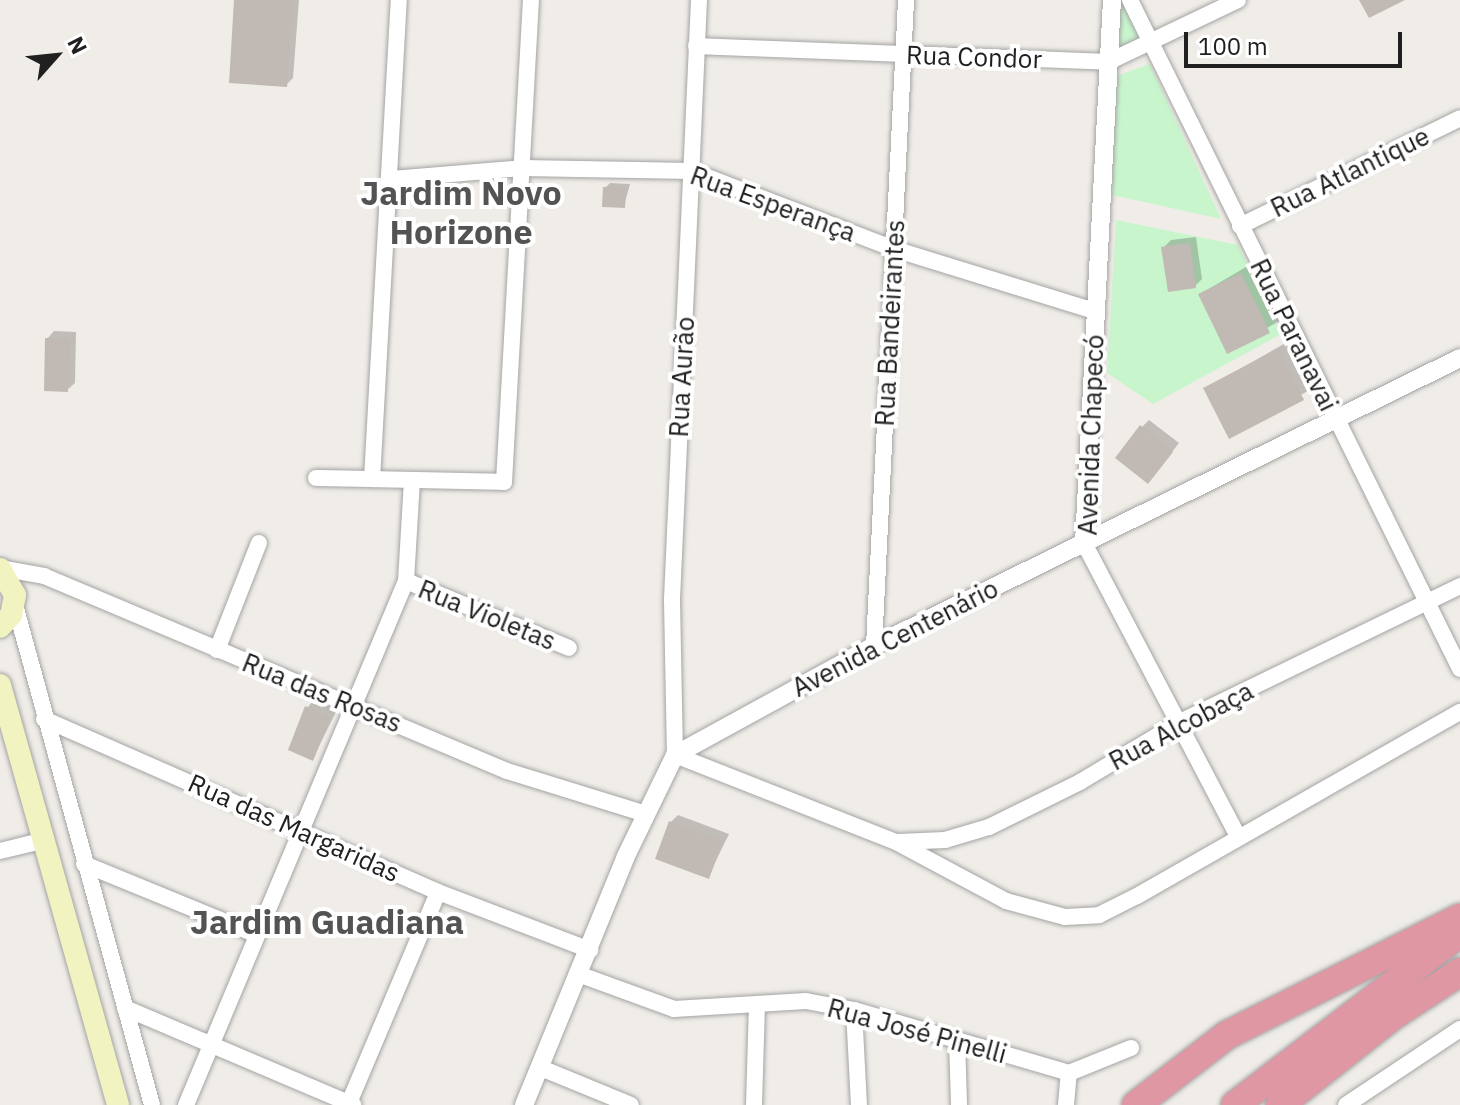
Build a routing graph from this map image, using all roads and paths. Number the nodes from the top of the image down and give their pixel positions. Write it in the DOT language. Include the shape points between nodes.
graph roads {
  1 [pos="399,0"];
  2 [pos="531,0"];
  3 [pos="699,0"];
  4 [pos="906,0"];
  5 [pos="1112,0"];
  6 [pos="1130,0"];
  7 [pos="1238,0"];
  8 [pos="1153,44"];
  9 [pos="696,46"];
  10 [pos="904,54"];
  11 [pos="1108,62"];
  12 [pos="1460,118"];
  13 [pos="522,168"];
  14 [pos="692,171"];
  15 [pos="392,179"];
  16 [pos="1240,226"];
  17 [pos="894,249"];
  18 [pos="1094,311"];
  19 [pos="1460,358"];
  20 [pos="1336,420"];
  21 [pos="316,478"];
  22 [pos="372,479"];
  23 [pos="412,480"];
  24 [pos="259,543"];
  25 [pos="1084,543"];
  26 [pos="0,569"];
  27 [pos="406,581"];
  28 [pos="1460,586"];
  29 [pos="1427,601"];
  30 [pos="15,605"];
  31 [pos="0,627"];
  32 [pos="874,646"];
  33 [pos="569,648"];
  34 [pos="217,650"];
  35 [pos="1460,669"];
  36 [pos="0,685"];
  37 [pos="354,706"];
  38 [pos="1460,712"];
  39 [pos="44,719"];
  40 [pos="1178,723"];
  41 [pos="675,755"];
  42 [pos="646,814"];
  43 [pos="301,830"];
  44 [pos="1237,834"];
  45 [pos="45,840"];
  46 [pos="896,842"];
  47 [pos="0,851"];
  48 [pos="84,864"];
  49 [pos="438,892"];
  50 [pos="1460,918"];
  51 [pos="255,934"];
  52 [pos="1460,934"];
  53 [pos="590,950"];
  54 [pos="1460,972"];
  55 [pos="578,974"];
  56 [pos="757,1006"];
  57 [pos="125,1008"];
  58 [pos="854,1010"];
  59 [pos="1460,1029"];
  60 [pos="957,1040"];
  61 [pos="210,1047"];
  62 [pos="1131,1048"];
  63 [pos="541,1068"];
  64 [pos="1069,1073"];
  65 [pos="351,1104"];
  66 [pos="118,1105"];
  67 [pos="152,1105"];
  68 [pos="186,1105"];
  69 [pos="524,1105"];
  70 [pos="631,1105"];
  71 [pos="754,1105"];
  72 [pos="859,1105"];
  73 [pos="959,1105"];
  74 [pos="1066,1105"];
  75 [pos="1136,1105"];
  76 [pos="1235,1105"];
  77 [pos="1280,1105"];
  78 [pos="1346,1105"];
  1 -- 15 [label="street"];
  2 -- 13 [label="street"];
  3 -- 9 [label="street, Rua Aurão"];
  4 -- 10 [label="street, Rua Bandeirantes"];
  5 -- 11 [label="street, Avenida Chapecó"];
  6 -- 8 [label="street, Rua Paranavai"];
  7 -- 8 [label="street, Rua Condor"];
  8 -- 11 [label="street, Rua Condor"];
  8 -- 16 [label="street, Rua Paranavai"];
  9 -- 10 [label="street, Rua Condor"];
  9 -- 14 [label="street, Rua Aurão"];
  10 -- 11 [label="street, Rua Condor"];
  10 -- 17 [label="street, Rua Bandeirantes"];
  11 -- 18 [label="street, Avenida Chapecó"];
  12 -- 16 [label="street, Rua Atlantique"];
  13 -- 14 [label="street, Rua Esperança"];
  13 -- 15 [label="street, Rua Esperança"];
  13 -- 23 [label="street" via="504,482"];
  14 -- 17 [label="street, Rua Esperança"];
  14 -- 41 [label="street, Rua Aurão" via="672,600"];
  15 -- 22 [label="street"];
  16 -- 20 [label="street, Rua Paranavai"];
  17 -- 18 [label="street, Rua Esperança"];
  17 -- 32 [label="street, Rua Bandeirantes"];
  18 -- 25 [label="street, Avenida Chapecó"];
  19 -- 20 [label="street, Avenida Centenário"];
  20 -- 25 [label="street, Avenida Centenário"];
  20 -- 29 [label="street, Rua Paranavai"];
  21 -- 22 [label="street"];
  22 -- 23 [label="street"];
  23 -- 27 [label="street"];
  24 -- 34 [label="street"];
  25 -- 32 [label="street, Avenida Centenário"];
  25 -- 40 [label="street, Avenida Chapecó"];
  26 -- 30 [label="main road" via="12,584"];
  26 -- 34 [label="street, Rua das Rosas" via="44,576"];
  27 -- 33 [label="street, Rua Violetas"];
  27 -- 37 [label="street"];
  28 -- 29 [label="street, Rua Alcobaça"];
  29 -- 35 [label="street, Rua Paranavai"];
  29 -- 40 [label="street, Rua Alcobaça"];
  30 -- 31 [label="main road"];
  30 -- 39 [label="street"];
  32 -- 41 [label="street, Avenida Centenário"];
  34 -- 37 [label="street, Rua das Rosas"];
  36 -- 45 [label="main road"];
  37 -- 42 [label="street, Rua das Rosas" via="507,771"];
  37 -- 43 [label="street"];
  38 -- 44 [label="street"];
  39 -- 43 [label="street, Rua das Margaridas"];
  39 -- 48 [label="street"];
  40 -- 44 [label="street, Avenida Chapecó"];
  40 -- 46 [label="street, Rua Alcobaça" via="1080,782 989,827 945,840"];
  41 -- 42 [label="street"];
  41 -- 46 [label="street"];
  42 -- 53 [label="street"];
  43 -- 49 [label="street, Rua das Margaridas"];
  43 -- 51 [label="street"];
  44 -- 46 [label="street" via="1099,915 1065,917 1006,901"];
  45 -- 47 [label="street"];
  45 -- 66 [label="main road"];
  48 -- 51 [label="street"];
  48 -- 57 [label="street"];
  49 -- 53 [label="street, Rua das Margaridas"];
  49 -- 65 [label="street"];
  50 -- 75 [label="highway" via="1227,1035"];
  51 -- 61 [label="street"];
  52 -- 76 [label="highway"];
  53 -- 55 [label="street"];
  54 -- 77 [label="highway" via="1394,1015"];
  55 -- 56 [label="street, Rua José Pinelli" via="674,1009"];
  55 -- 63 [label="street"];
  56 -- 58 [label="street, Rua José Pinelli" via="806,1001"];
  56 -- 71 [label="street"];
  57 -- 61 [label="street"];
  57 -- 67 [label="street"];
  58 -- 60 [label="street, Rua José Pinelli"];
  58 -- 72 [label="street"];
  59 -- 78 [label="street"];
  60 -- 64 [label="street, Rua José Pinelli"];
  60 -- 73 [label="street"];
  61 -- 65 [label="street"];
  61 -- 68 [label="street"];
  62 -- 64 [label="street"];
  63 -- 69 [label="street"];
  63 -- 70 [label="street"];
  64 -- 74 [label="street"];
}
